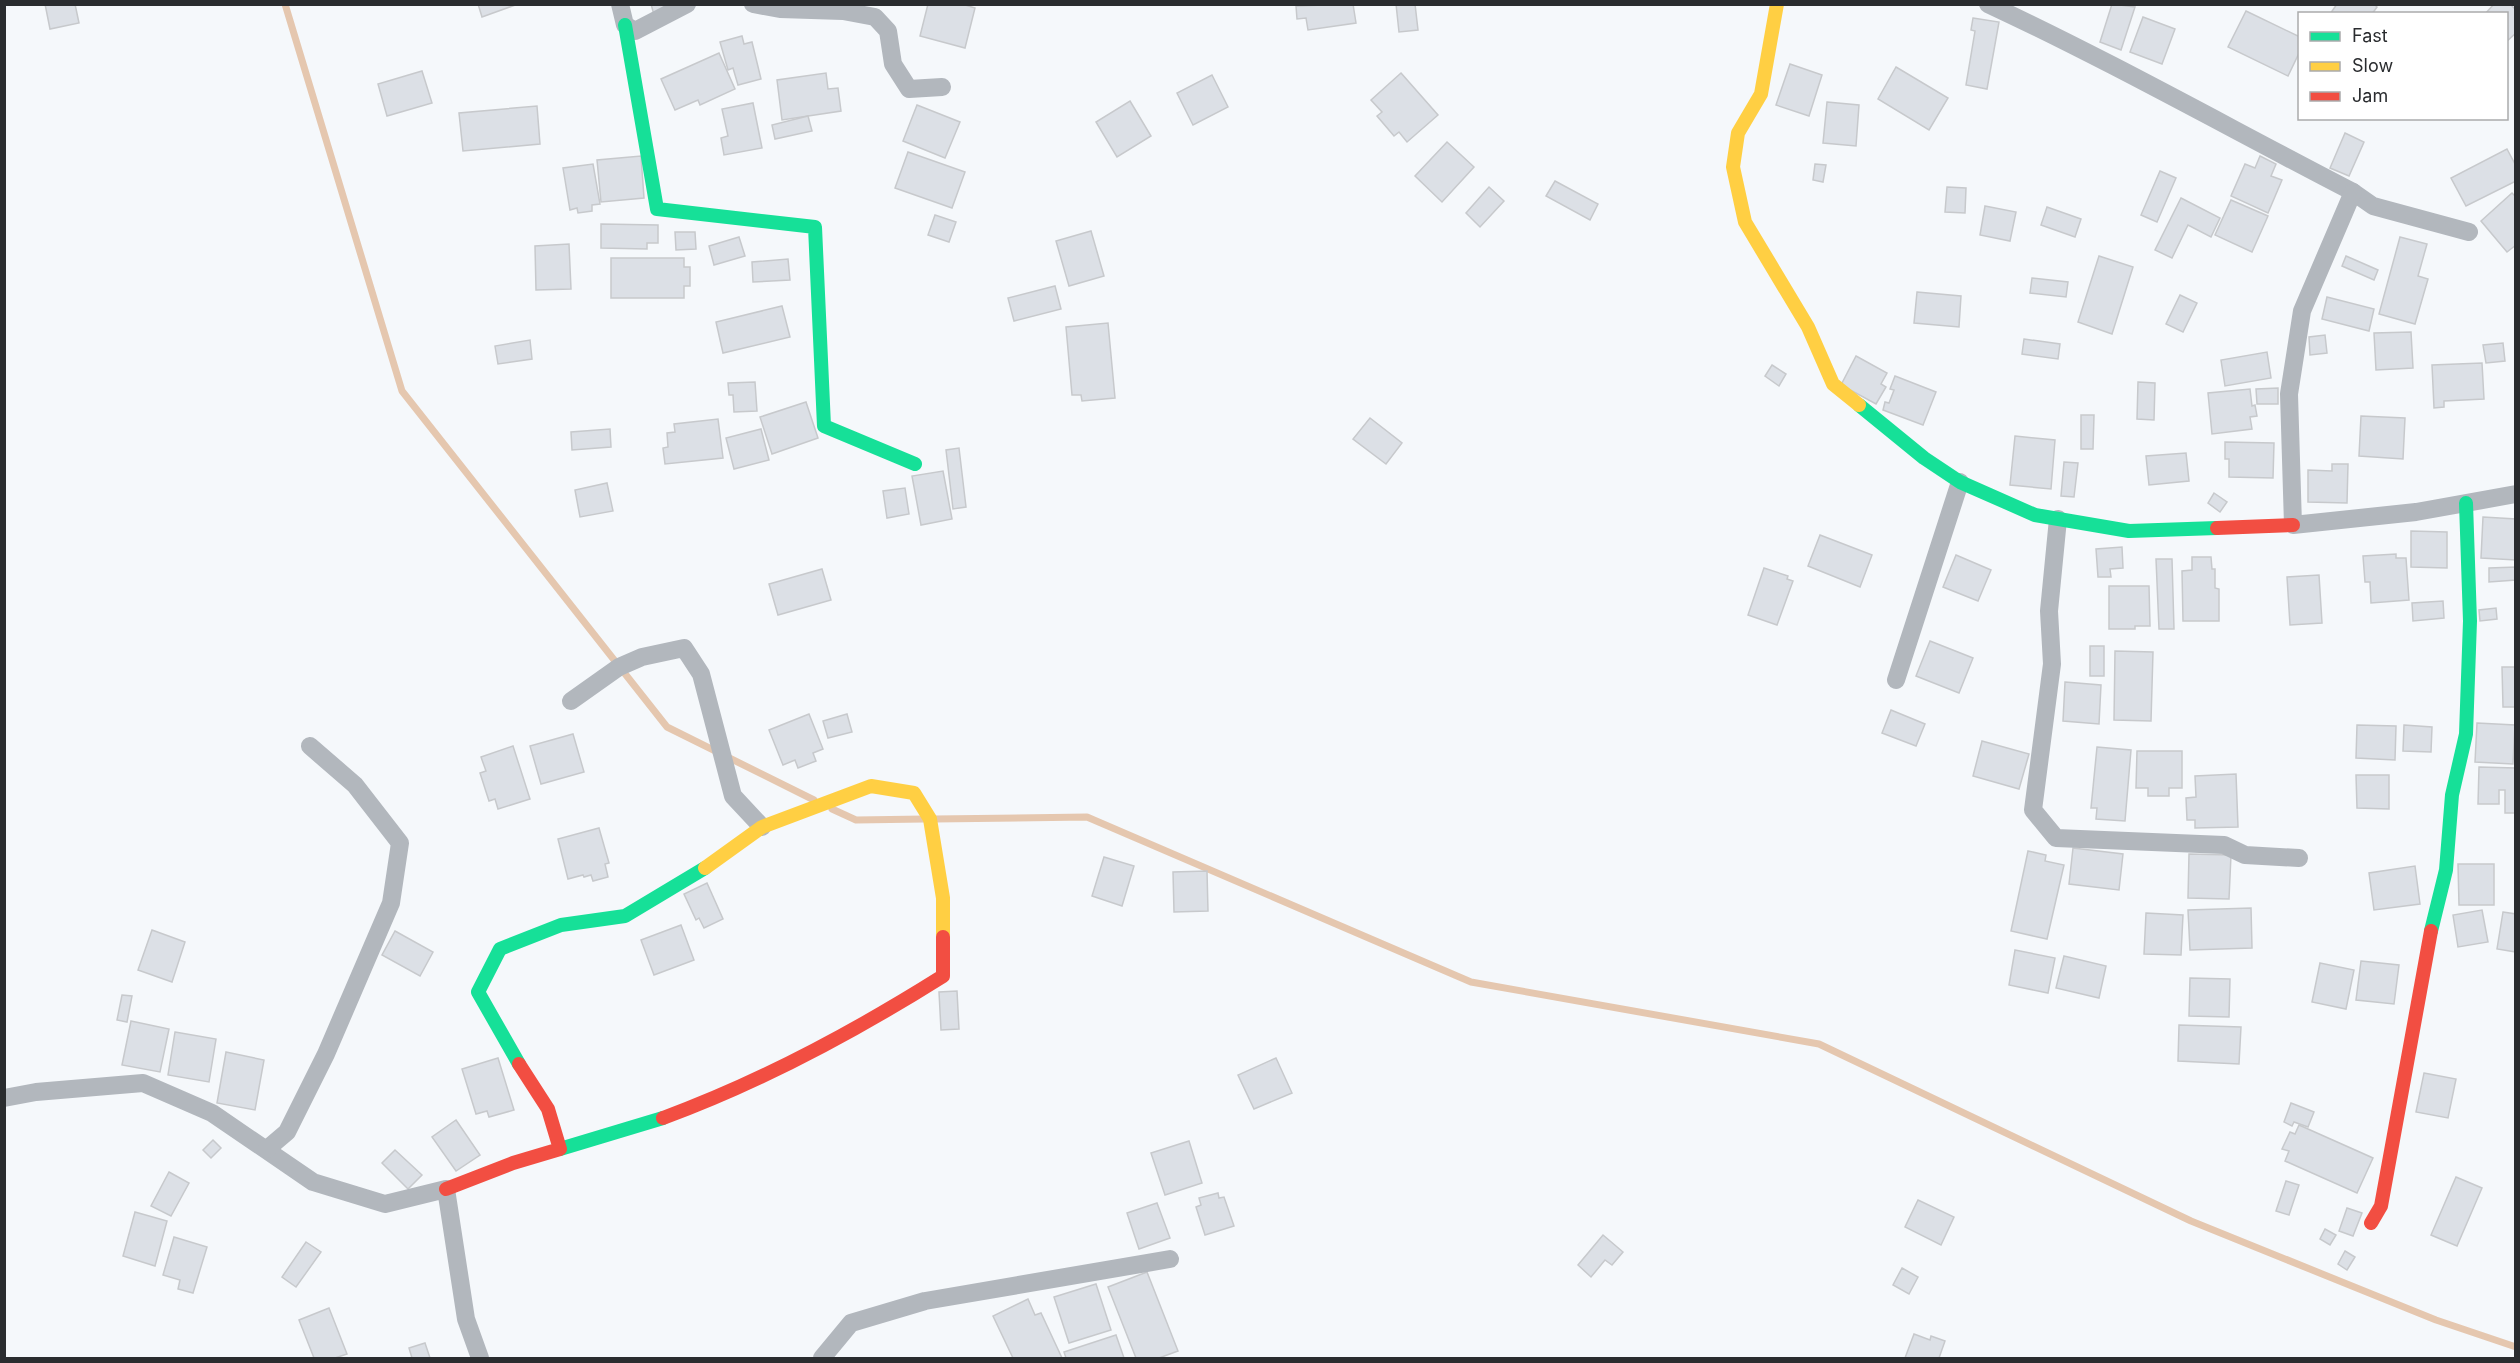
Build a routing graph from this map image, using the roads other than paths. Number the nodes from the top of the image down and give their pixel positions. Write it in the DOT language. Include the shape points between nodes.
graph roads {
  1 [pos="620,4"];
  2 [pos="687,4"];
  3 [pos="753,4"];
  4 [pos="1777,4"];
  5 [pos="1988,4"];
  6 [pos="625,25"];
  7 [pos="942,87"];
  8 [pos="2353,192"];
  9 [pos="2469,232"];
  10 [pos="915,464"];
  11 [pos="1960,482"];
  12 [pos="2516,494"];
  13 [pos="2466,503"];
  14 [pos="2058,519"];
  15 [pos="2293,525"];
  16 [pos="1896,680"];
  17 [pos="571,701"];
  18 [pos="310,746"];
  19 [pos="762,827"];
  20 [pos="2300,858"];
  21 [pos="4,1098"];
  22 [pos="267,1149"];
  23 [pos="560,1149"];
  24 [pos="446,1189"];
  25 [pos="2371,1223"];
  26 [pos="1170,1259"];
  27 [pos="480,1359"];
  28 [pos="822,1359"];
  1 -- 6 [label="street"];
  2 -- 6 [label="street" via="635,31"];
  3 -- 7 [label="street" via="875,17 888,31 893,64 909,89"];
  4 -- 11 [label="street" via="1761,94 1738,133 1733,167 1745,222 1808,327 1833,384"];
  5 -- 8 [label="street" via="2065,40"];
  6 -- 10 [label="street" via="657,208 814,227 824,426"];
  8 -- 9 [label="street" via="2373,206"];
  8 -- 15 [label="street" via="2302,311 2289,394"];
  11 -- 14 [label="street" via="2035,515"];
  11 -- 16 [label="street"];
  12 -- 13 [label="street"];
  13 -- 15 [label="street"];
  13 -- 25 [label="street" via="2470,621 2466,734 2452,795 2446,870 2427,948 2381,1206"];
  14 -- 15 [label="street" via="2129,531"];
  14 -- 20 [label="street" via="2049,611 2052,664 2033,810 2056,838 2224,845 2245,855"];
  17 -- 19 [label="street" via="620,667 642,657 684,648 701,674 733,796"];
  18 -- 22 [label="street" via="355,785 400,843 392,903 326,1054 286,1132"];
  19 -- 23 [label="street" via="703,869 625,916 561,925 500,949 478,992 548,1109"];
  19 -- 23 [label="street" via="872,786 914,793 930,819 944,898 943,976 880,1016 759,1077 664,1117"];
  21 -- 22 [label="street" via="143,1083 212,1113"];
  22 -- 24 [label="street" via="313,1182 385,1204"];
  23 -- 24 [label="street"];
  24 -- 27 [label="street" via="466,1319"];
  26 -- 28 [label="street" via="915,1304 851,1323"];
}
